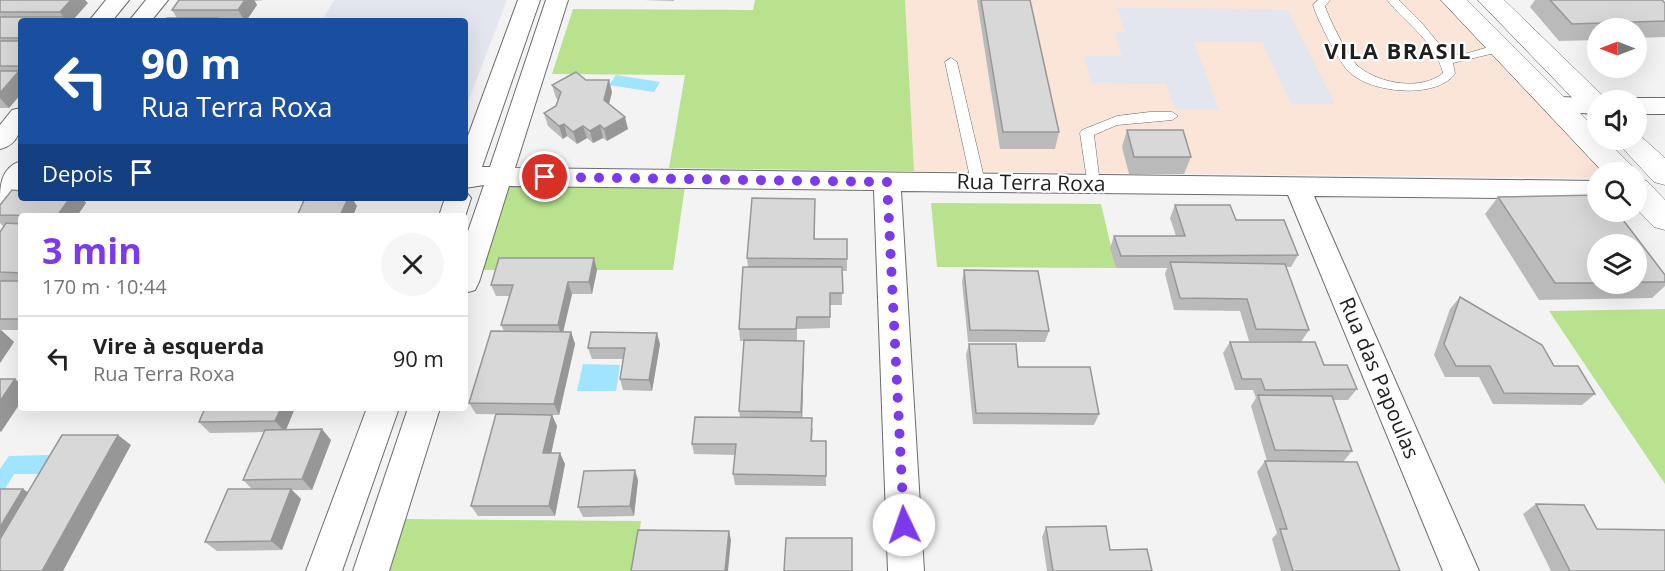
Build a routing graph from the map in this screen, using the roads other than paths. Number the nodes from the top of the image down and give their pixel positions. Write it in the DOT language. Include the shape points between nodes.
graph roads {
  1 [pos="118,0"];
  2 [pos="157,0"];
  3 [pos="529,0"];
  4 [pos="557,0"];
  5 [pos="1324,0"];
  6 [pos="1393,0"];
  7 [pos="1453,0"];
  8 [pos="1490,0"];
  9 [pos="103,18"];
  10 [pos="142,18"];
  11 [pos="1536,45"];
  12 [pos="1499,48"];
  13 [pos="1446,60"];
  14 [pos="951,62"];
  15 [pos="1587,96"];
  16 [pos="1555,105"];
  17 [pos="1587,106"];
  18 [pos="1647,106"];
  19 [pos="1665,106"];
  20 [pos="1172,116"];
  21 [pos="18,120"];
  22 [pos="0,141"];
  23 [pos="1639,150"];
  24 [pos="1610,162"];
  25 [pos="0,171"];
  26 [pos="18,171"];
  27 [pos="468,171"];
  28 [pos="18,175"];
  29 [pos="1665,175"];
  30 [pos="499,177"];
  31 [pos="468,181"];
  32 [pos="887,182"];
  33 [pos="978,182"];
  34 [pos="1093,183"];
  35 [pos="1297,186"];
  36 [pos="1587,190"];
  37 [pos="0,196"];
  38 [pos="1647,200"];
  39 [pos="1665,219"];
  40 [pos="468,273"];
  41 [pos="382,411"];
  42 [pos="423,411"];
  43 [pos="324,571"];
  44 [pos="371,571"];
  45 [pos="906,571"];
  46 [pos="1461,571"];
  1 -- 9 [label="street"];
  2 -- 10 [label="street"];
  3 -- 27 [label="street"];
  4 -- 30 [label="street"];
  5 -- 13 [label="lane" via="1319,5 1323,18 1353,69 1361,74 1394,86 1431,87 1449,74"];
  6 -- 13 [label="lane"];
  7 -- 12 [label="main road"];
  8 -- 11 [label="main road"];
  11 -- 12 [label="main road" via="1529,51"];
  11 -- 15 [label="main road"];
  12 -- 13 [label="lane"];
  12 -- 16 [label="main road"];
  14 -- 33 [label="lane"];
  16 -- 17 [label="street"];
  16 -- 24 [label="main road"];
  18 -- 19 [label="street"];
  20 -- 34 [label="lane" via="1101,124 1087,133"];
  21 -- 22 [label="street"];
  23 -- 29 [label="main road"];
  25 -- 26 [label="street"];
  28 -- 37 [label="street"];
  30 -- 31 [label="street, Rua Terra Roxa"];
  30 -- 32 [label="street, Rua Terra Roxa"];
  30 -- 40 [label="street"];
  32 -- 33 [label="street, Rua Terra Roxa"];
  32 -- 45 [label="street"];
  33 -- 34 [label="street, Rua Terra Roxa"];
  34 -- 35 [label="street, Rua Terra Roxa"];
  35 -- 36 [label="street, Rua Terra Roxa"];
  35 -- 46 [label="street, Rua das Papoulas"];
  38 -- 39 [label="main road"];
  41 -- 43 [label="street"];
  42 -- 44 [label="street"];
}
